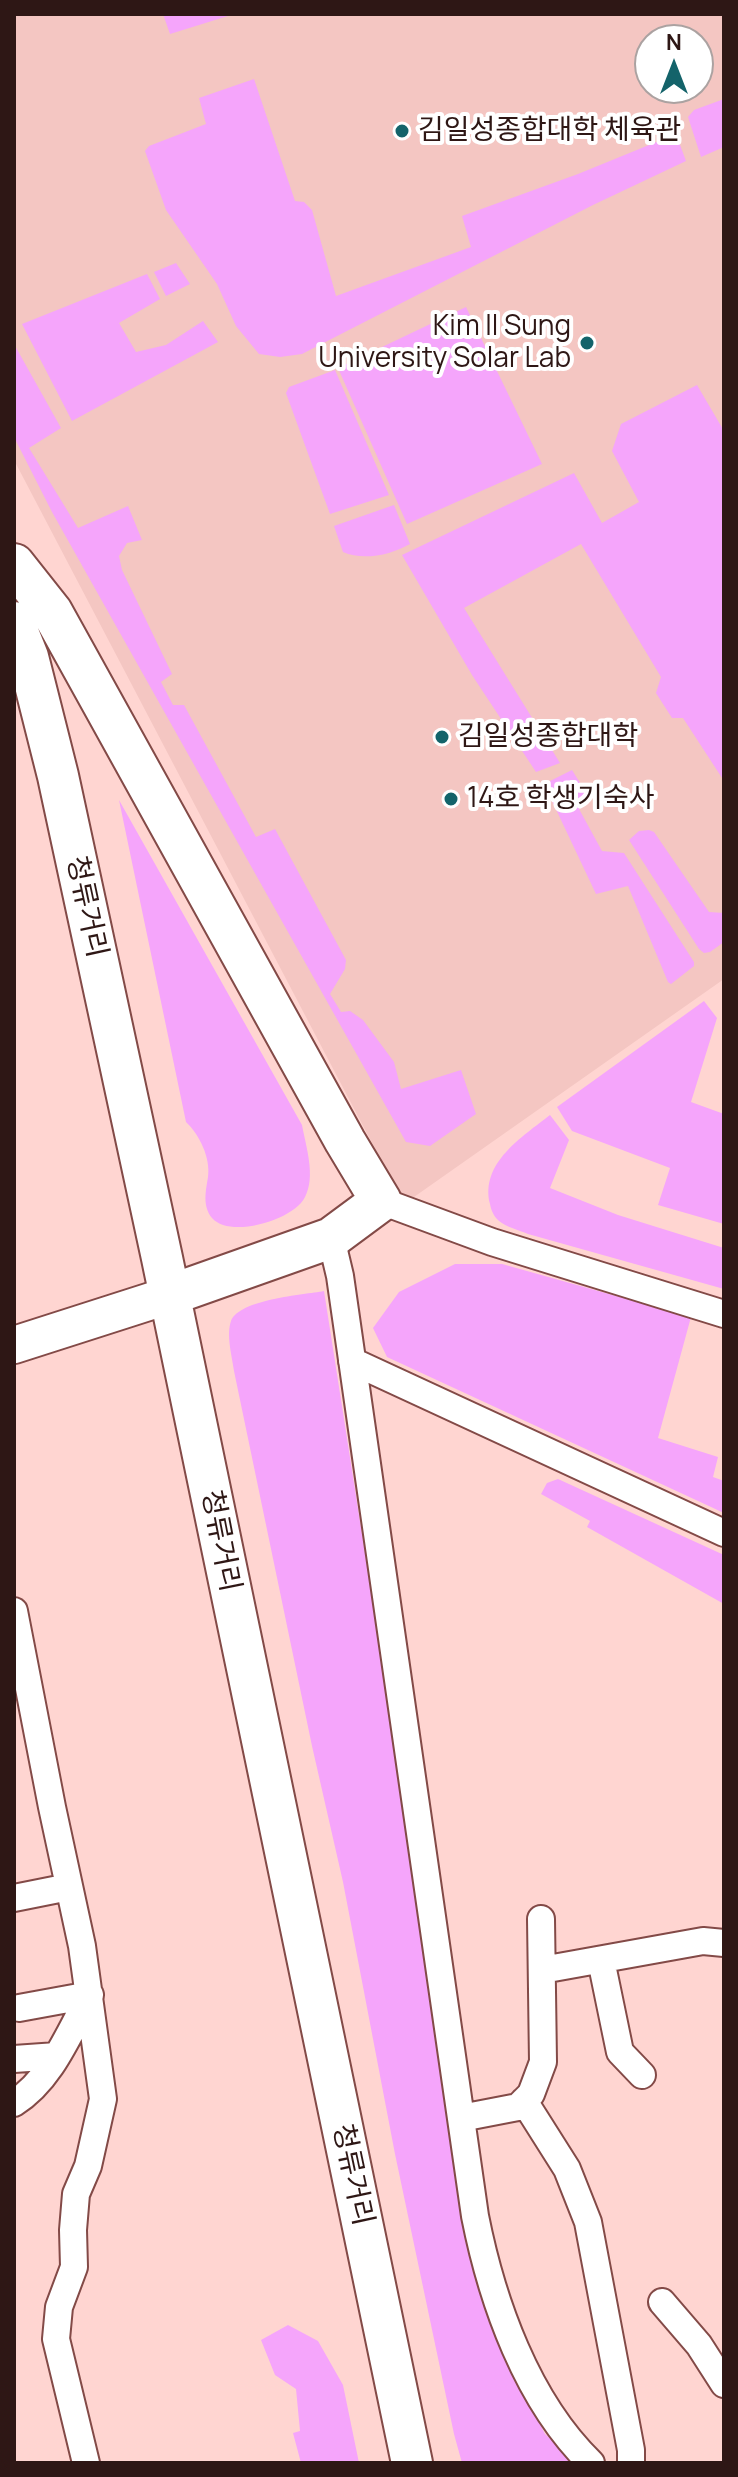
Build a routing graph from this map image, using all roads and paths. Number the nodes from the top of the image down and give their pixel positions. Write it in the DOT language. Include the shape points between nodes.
graph roads {
  1 [pos="14,564"];
  2 [pos="14,622"];
  3 [pos="381,1201"];
  4 [pos="331,1238"];
  5 [pos="170,1295"];
  6 [pos="724,1314"];
  7 [pos="14,1345"];
  8 [pos="352,1361"];
  9 [pos="724,1533"];
  10 [pos="14,1611"];
  11 [pos="69,1887"];
  12 [pos="14,1898"];
  13 [pos="541,1919"];
  14 [pos="724,1943"];
  15 [pos="601,1960"];
  16 [pos="542,1970"];
  17 [pos="90,1995"];
  18 [pos="19,2008"];
  19 [pos="57,2056"];
  20 [pos="14,2059"];
  21 [pos="642,2075"];
  22 [pos="524,2101"];
  23 [pos="14,2103"];
  24 [pos="461,2118"];
  25 [pos="662,2302"];
  26 [pos="724,2384"];
  27 [pos="86,2463"];
  28 [pos="412,2463"];
  29 [pos="591,2463"];
  30 [pos="631,2463"];
  1 -- 3 [label="main road" via="52,612"];
  2 -- 5 [label="main road, 청류거리" via="58,776"];
  3 -- 4 [label="main road"];
  3 -- 6 [label="street" via="492,1242"];
  4 -- 5 [label="main road"];
  4 -- 8 [label="street"];
  5 -- 7 [label="main road"];
  5 -- 28 [label="main road, 청류거리"];
  8 -- 9 [label="street"];
  8 -- 24 [label="street"];
  10 -- 11 [label="street"];
  11 -- 12 [label="street"];
  11 -- 17 [label="street"];
  13 -- 16 [label="street"];
  14 -- 15 [label="street" via="703,1941"];
  15 -- 16 [label="street"];
  15 -- 21 [label="street" via="620,2052"];
  16 -- 22 [label="street" via="543,2062"];
  17 -- 18 [label="street"];
  17 -- 19 [label="street"];
  17 -- 27 [label="street" via="103,2099 76,2194 74,2267 59,2307 56,2339"];
  19 -- 20 [label="street"];
  19 -- 23 [label="street" via="33,2091"];
  22 -- 24 [label="street" via="518,2107"];
  22 -- 30 [label="street" via="567,2169 588,2222"];
  24 -- 29 [label="street" via="486,2272 515,2347 546,2405 569,2442"];
  25 -- 26 [label="street"];
}
